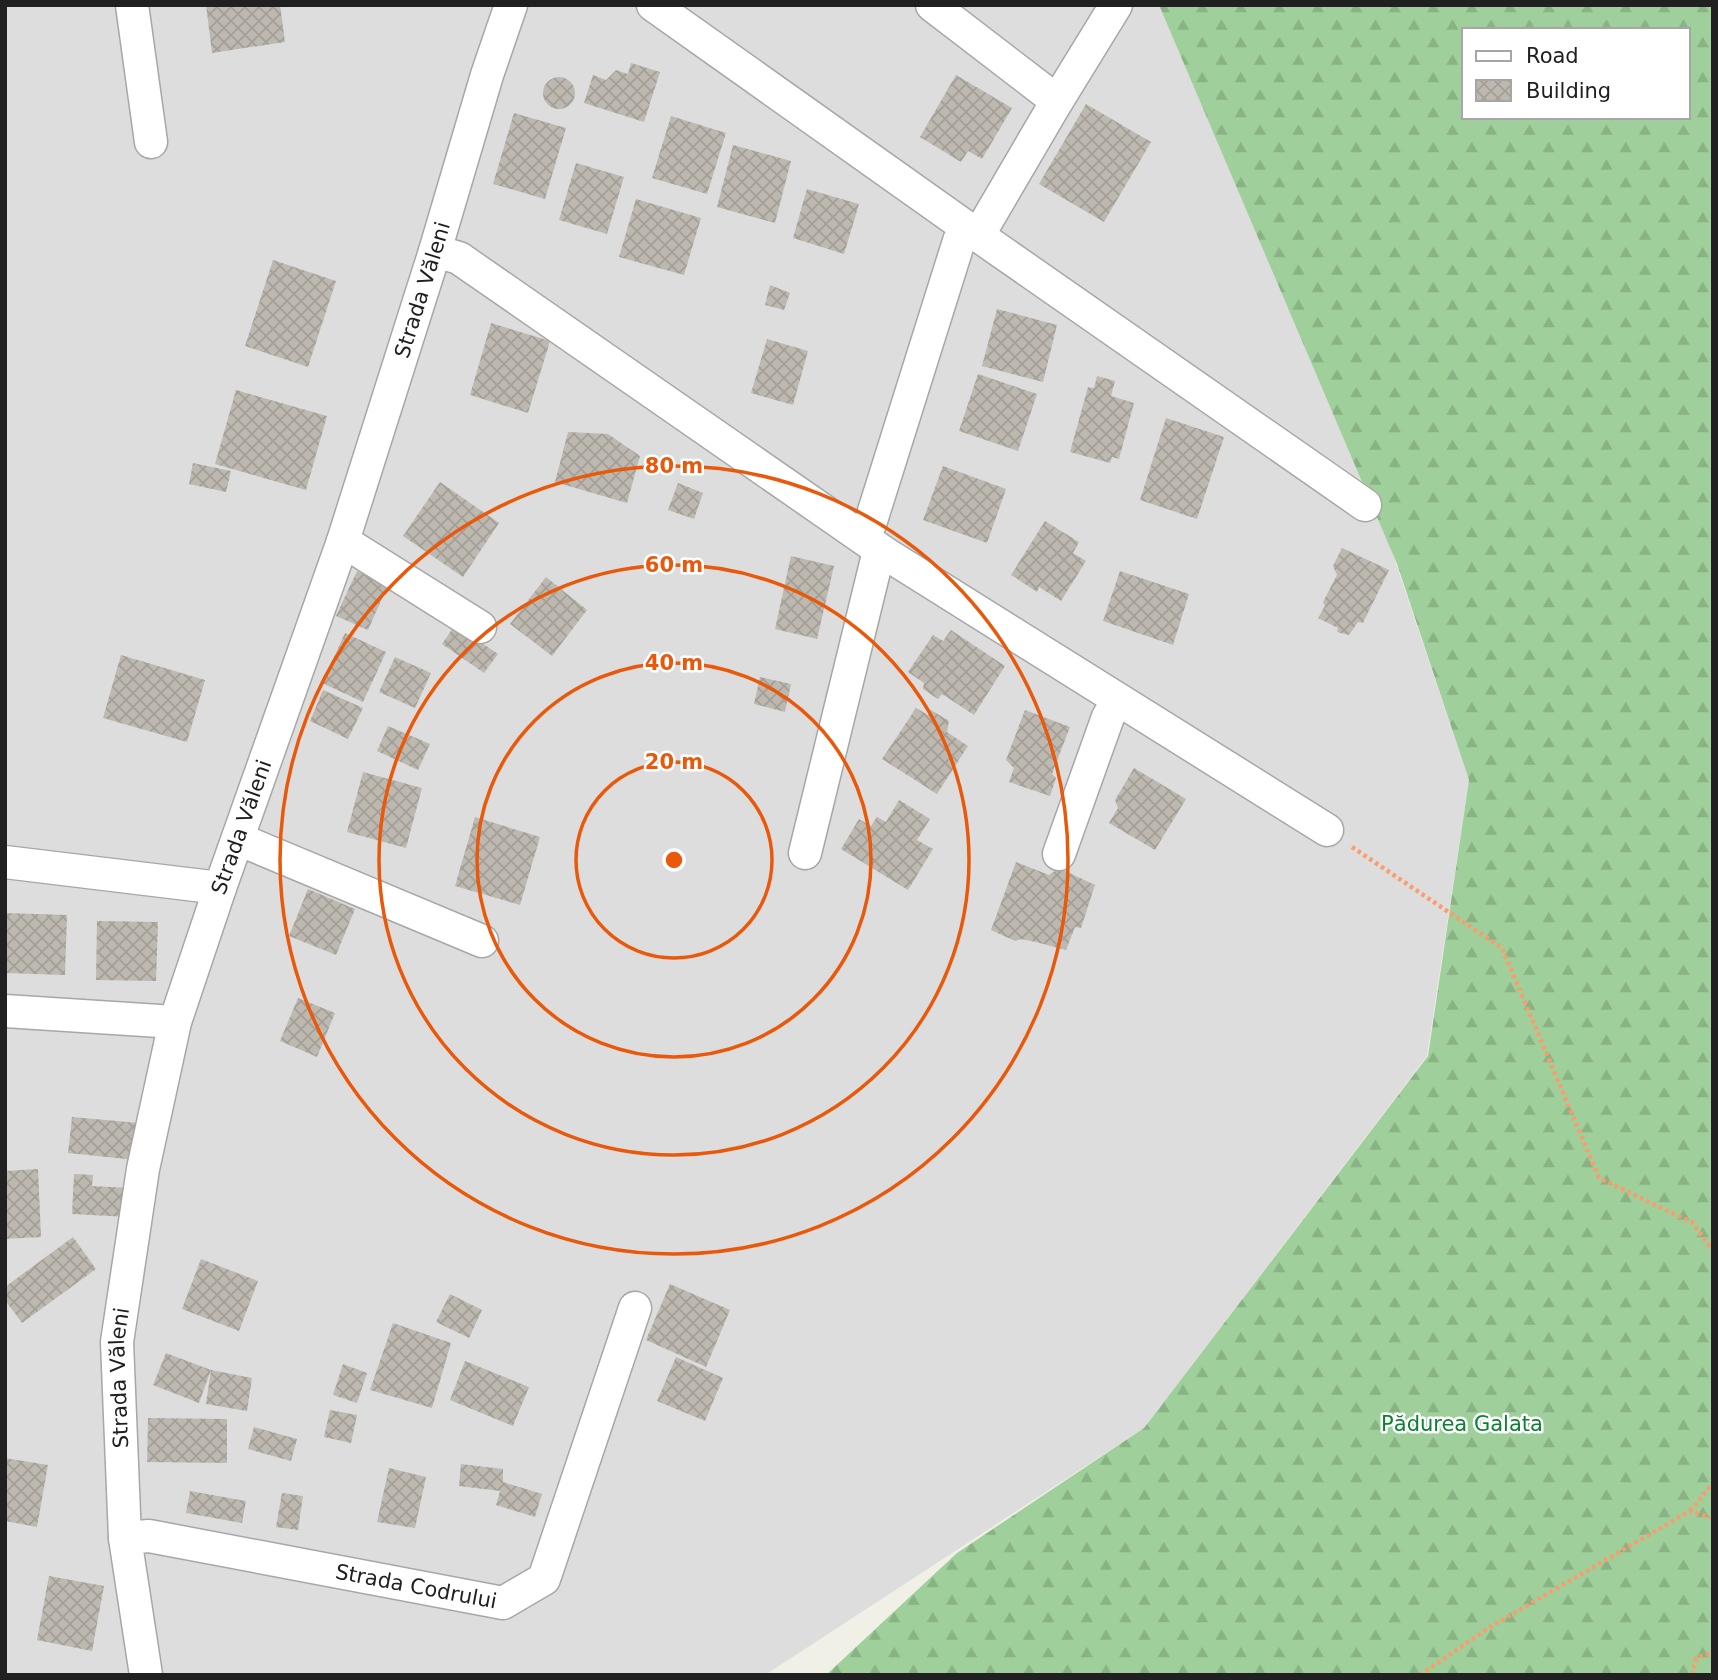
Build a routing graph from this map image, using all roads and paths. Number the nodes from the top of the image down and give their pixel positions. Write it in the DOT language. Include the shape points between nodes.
graph roads {
  1 [pos="132,5"];
  2 [pos="511,5"];
  3 [pos="653,5"];
  4 [pos="932,5"];
  5 [pos="1116,5"];
  6 [pos="1057,102"];
  7 [pos="151,142"];
  8 [pos="973,232"];
  9 [pos="435,251"];
  10 [pos="1365,505"];
  11 [pos="343,541"];
  12 [pos="873,544"];
  13 [pos="480,627"];
  14 [pos="1118,700"];
  15 [pos="1327,830"];
  16 [pos="238,839"];
  17 [pos="805,853"];
  18 [pos="1059,854"];
  19 [pos="5,862"];
  20 [pos="220,888"];
  21 [pos="482,941"];
  22 [pos="5,1011"];
  23 [pos="175,1022"];
  24 [pos="1713,1251"];
  25 [pos="635,1308"];
  26 [pos="1713,1483"];
  27 [pos="1690,1510"];
  28 [pos="1713,1518"];
  29 [pos="125,1538"];
  30 [pos="1713,1651"];
  31 [pos="146,1675"];
  32 [pos="1420,1675"];
  33 [pos="1692,1675"];
  1 -- 7 [label="street"];
  2 -- 9 [label="street, Strada Văleni"];
  3 -- 8 [label="street"];
  4 -- 6 [label="street"];
  5 -- 6 [label="street"];
  6 -- 8 [label="street" via="982,229"];
  8 -- 10 [label="street"];
  8 -- 12 [label="street" via="959,241 870,524"];
  9 -- 11 [label="street, Strada Văleni"];
  9 -- 12 [label="street" via="459,258"];
  11 -- 13 [label="street"];
  11 -- 16 [label="street, Strada Văleni"];
  12 -- 14 [label="street"];
  12 -- 17 [label="street" via="876,563"];
  14 -- 15 [label="street"];
  14 -- 18 [label="street" via="1108,716"];
  15 -- 24 [label="path" via="1502,948 1598,1178 1693,1223"];
  16 -- 20 [label="street, Strada Văleni"];
  16 -- 21 [label="street"];
  19 -- 20 [label="street"];
  20 -- 23 [label="street, Strada Văleni"];
  22 -- 23 [label="street"];
  23 -- 29 [label="street, Strada Văleni" via="143,1169 117,1342"];
  25 -- 29 [label="street, Strada Codrului" via="544,1580 503,1603 149,1536"];
  26 -- 27 [label="path"];
  27 -- 28 [label="path"];
  27 -- 32 [label="path" via="1490,1627"];
  29 -- 31 [label="street, Strada Văleni"];
  30 -- 33 [label="path" via="1696,1658"];
}
